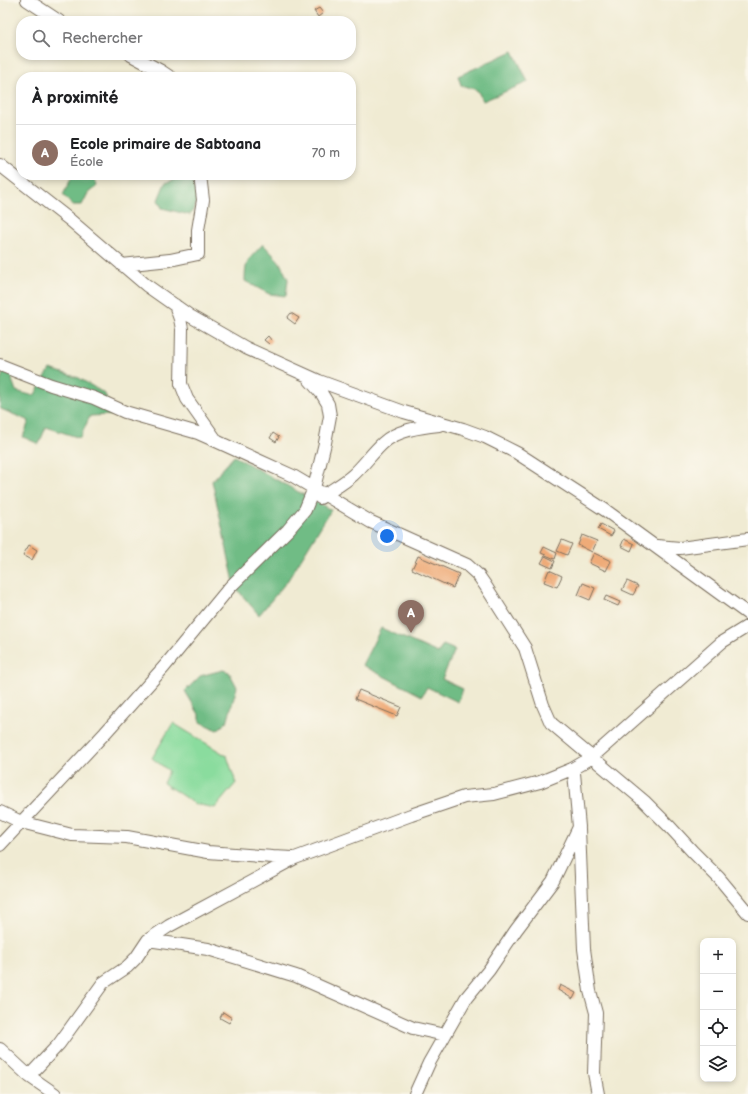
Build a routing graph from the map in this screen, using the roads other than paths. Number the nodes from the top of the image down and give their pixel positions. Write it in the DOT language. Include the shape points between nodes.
graph roads {
  1 [pos="27,0"];
  2 [pos="51,16"];
  3 [pos="140,60"];
  4 [pos="162,72"];
  5 [pos="0,165"];
  6 [pos="16,178"];
  7 [pos="19,180"];
  8 [pos="201,180"];
  9 [pos="122,265"];
  10 [pos="175,305"];
  11 [pos="0,365"];
  12 [pos="304,374"];
  13 [pos="444,424"];
  14 [pos="216,440"];
  15 [pos="314,488"];
  16 [pos="325,495"];
  17 [pos="305,510"];
  18 [pos="748,539"];
  19 [pos="656,546"];
  20 [pos="748,614"];
  21 [pos="748,626"];
  22 [pos="592,758"];
  23 [pos="572,769"];
  24 [pos="0,812"];
  25 [pos="21,822"];
  26 [pos="579,827"];
  27 [pos="0,845"];
  28 [pos="295,858"];
  29 [pos="748,913"];
  30 [pos="148,940"];
  31 [pos="445,1035"];
  32 [pos="0,1049"];
  33 [pos="29,1076"];
  34 [pos="55,1094"];
  35 [pos="415,1094"];
  36 [pos="598,1094"];
  1 -- 2 [label="street"];
  3 -- 4 [label="street"];
  5 -- 6 [label="street"];
  7 -- 9 [label="street"];
  8 -- 9 [label="street" via="203,200 198,230 198,254"];
  9 -- 10 [label="street"];
  10 -- 12 [label="street" via="246,348"];
  10 -- 14 [label="street" via="182,329 182,384 187,399"];
  11 -- 14 [label="street" via="94,398 125,412"];
  12 -- 13 [label="street" via="404,412"];
  12 -- 15 [label="street" via="322,394 328,404 330,416"];
  13 -- 16 [label="street" via="413,429 391,437 348,480"];
  13 -- 19 [label="street" via="485,437 517,452"];
  14 -- 15 [label="street"];
  15 -- 16 [label="street"];
  15 -- 17 [label="street"];
  16 -- 17 [label="street"];
  16 -- 22 [label="street" via="371,522 467,565 478,575 525,648 551,723"];
  17 -- 25 [label="street" via="230,587 164,667"];
  18 -- 19 [label="street" via="680,548"];
  19 -- 20 [label="street"];
  21 -- 22 [label="street" via="722,642"];
  22 -- 23 [label="street"];
  22 -- 29 [label="street" via="644,801 719,878"];
  23 -- 26 [label="street"];
  23 -- 28 [label="street" via="540,782 494,794 464,797"];
  24 -- 25 [label="street"];
  25 -- 27 [label="street"];
  25 -- 28 [label="street" via="72,835 127,836 208,852"];
  26 -- 31 [label="street" via="553,882 466,998"];
  26 -- 36 [label="street" via="584,949 596,1012 594,1073"];
  28 -- 30 [label="street"];
  30 -- 31 [label="street" via="208,949 296,976 413,1028"];
  30 -- 33 [label="street" via="127,967 103,983 59,1044"];
  31 -- 35 [label="street"];
  32 -- 33 [label="street"];
  33 -- 34 [label="street"];
}
